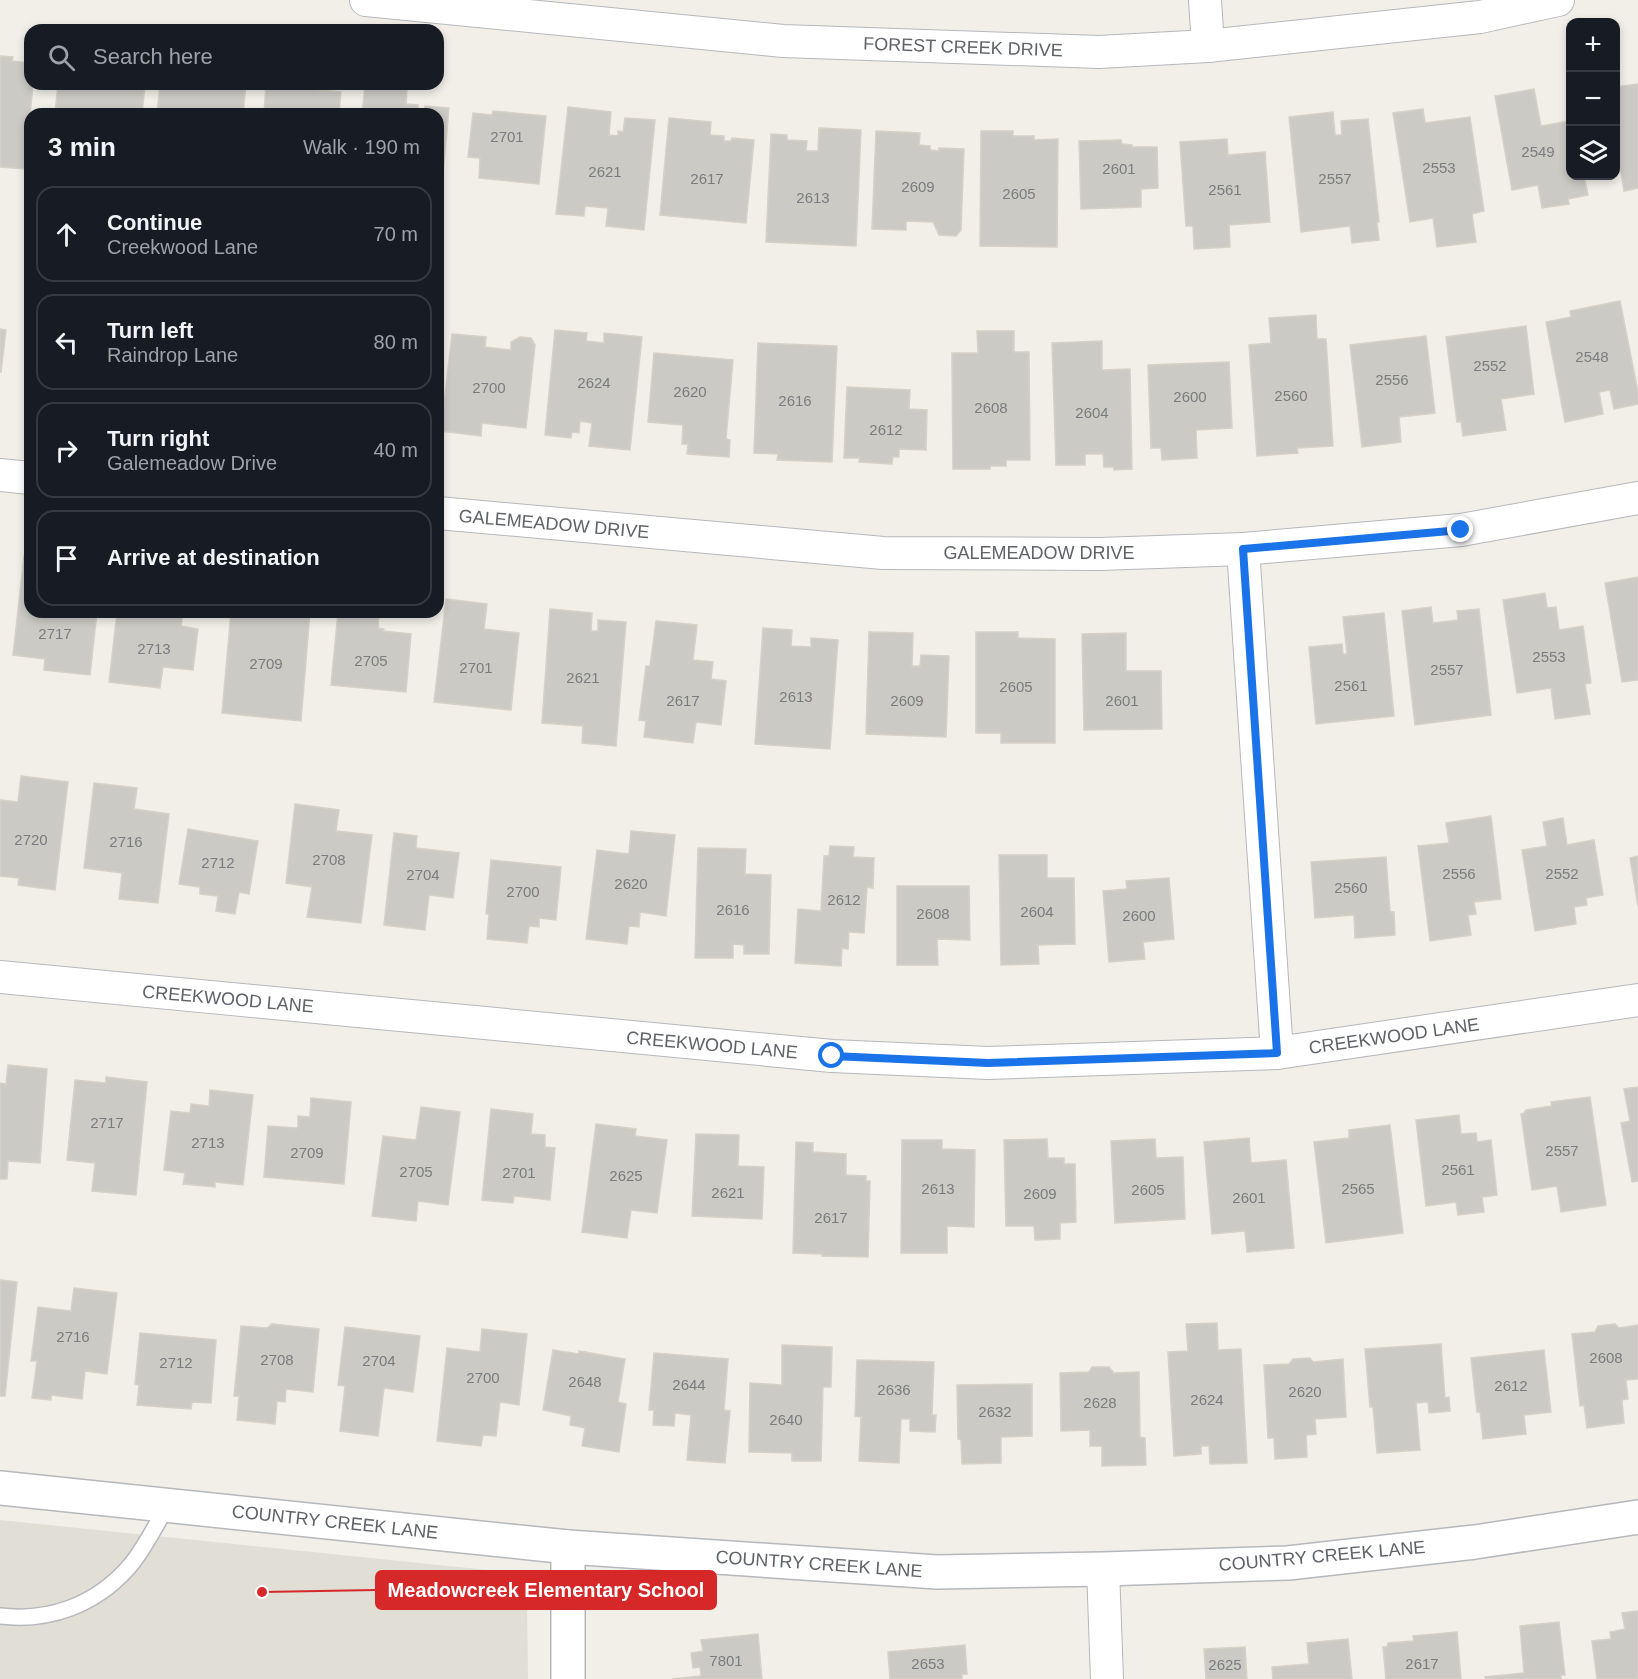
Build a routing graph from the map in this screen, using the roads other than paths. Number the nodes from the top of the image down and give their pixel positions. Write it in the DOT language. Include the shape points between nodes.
graph roads {
  1 [pos="366,0"];
  2 [pos="1205,0"];
  3 [pos="1558,0"];
  4 [pos="1208,46"];
  5 [pos="0,475"];
  6 [pos="24,477"];
  7 [pos="1638,498"];
  8 [pos="444,514"];
  9 [pos="1243,549"];
  10 [pos="0,977"];
  11 [pos="1638,1000"];
  12 [pos="1277,1053"];
  13 [pos="0,1488"];
  14 [pos="168,1505"];
  15 [pos="1638,1517"];
  16 [pos="568,1547"];
  17 [pos="1103,1569"];
  18 [pos="0,1616"];
  19 [pos="568,1679"];
  20 [pos="1107,1679"];
  1 -- 4 [label="street, FOREST CREEK DRIVE" via="783,41 1099,52"];
  2 -- 4 [label="street"];
  3 -- 4 [label="street, FOREST CREEK DRIVE" via="1480,17"];
  5 -- 6 [label="street"];
  7 -- 9 [label="street, GALEMEADOW DRIVE" via="1461,530"];
  8 -- 9 [label="street, GALEMEADOW DRIVE" via="882,552 1100,554"];
  9 -- 12 [label="street"];
  10 -- 12 [label="street, CREEKWOOD LANE" via="832,1056 988,1063"];
  11 -- 12 [label="street, CREEKWOOD LANE"];
  13 -- 14 [label="street, COUNTRY CREEK LANE"];
  14 -- 16 [label="street, COUNTRY CREEK LANE"];
  14 -- 18 [label="lane" via="129,1567 99,1593 61,1613 21,1619"];
  15 -- 17 [label="street, COUNTRY CREEK LANE" via="1475,1542 1288,1563"];
  16 -- 17 [label="street, COUNTRY CREEK LANE" via="937,1572"];
  16 -- 19 [label="street"];
  17 -- 20 [label="street"];
}
